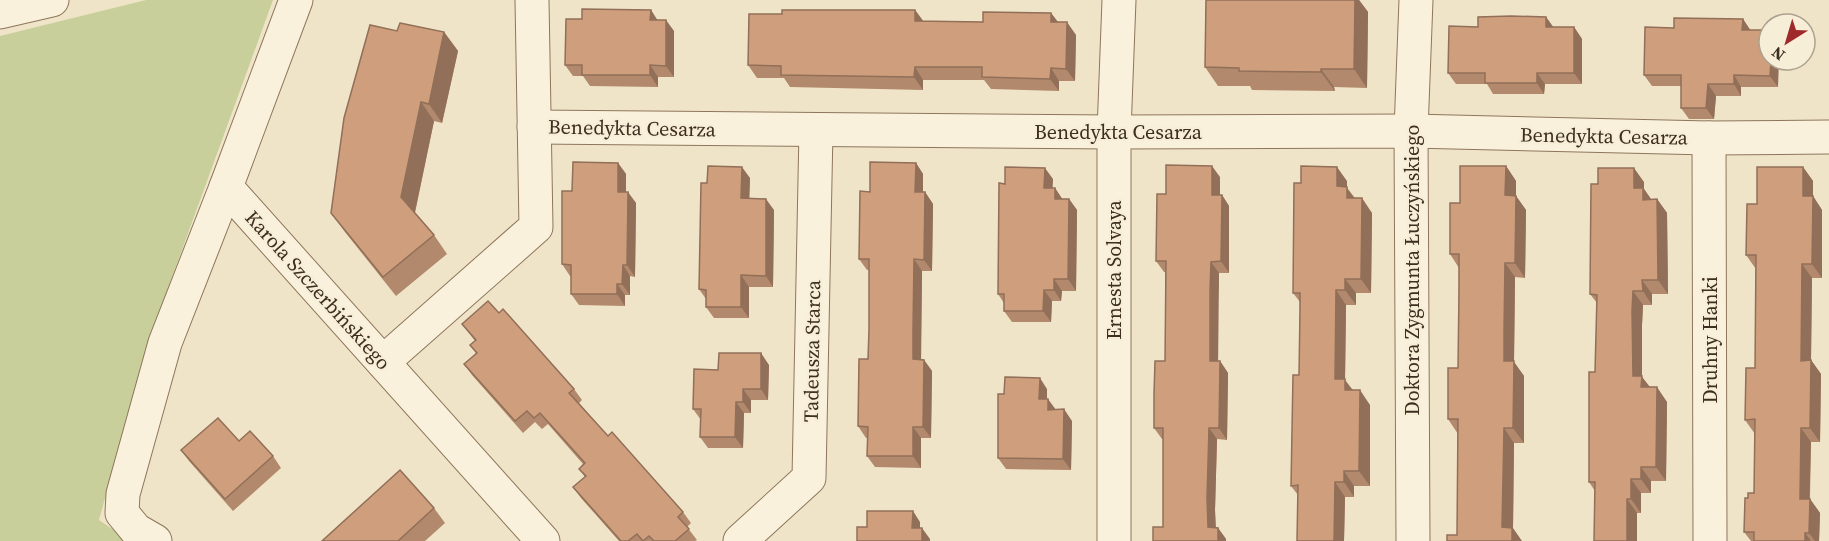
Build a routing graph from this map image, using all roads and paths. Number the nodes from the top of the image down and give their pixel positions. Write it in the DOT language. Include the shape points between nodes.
graph roads {
  1 [pos="52,0"];
  2 [pos="296,0"];
  3 [pos="532,0"];
  4 [pos="1119,0"];
  5 [pos="1416,0"];
  6 [pos="0,12"];
  7 [pos="534,127"];
  8 [pos="816,130"];
  9 [pos="1411,131"];
  10 [pos="1114,132"];
  11 [pos="1829,137"];
  12 [pos="1709,138"];
  13 [pos="226,187"];
  14 [pos="383,362"];
  15 [pos="155,541"];
  16 [pos="543,541"];
  17 [pos="740,541"];
  18 [pos="1114,541"];
  19 [pos="1413,541"];
  20 [pos="1710,541"];
  1 -- 6 [label="street"];
  2 -- 13 [label="street"];
  3 -- 7 [label="street, Benedykta Cesarza"];
  4 -- 10 [label="street, Ernesta Solvaya"];
  5 -- 9 [label="street, Doktora Zygmunta Łuczyńskiego"];
  7 -- 8 [label="street, Benedykta Cesarza"];
  7 -- 14 [label="street" via="536,227"];
  8 -- 10 [label="street, Benedykta Cesarza"];
  8 -- 17 [label="street, Tadeusza Starca" via="809,478"];
  9 -- 10 [label="street, Benedykta Cesarza"];
  9 -- 12 [label="street, Benedykta Cesarza"];
  9 -- 19 [label="street, Doktora Zygmunta Łuczyńskiego"];
  10 -- 18 [label="street, Ernesta Solvaya"];
  11 -- 12 [label="street, Benedykta Cesarza"];
  12 -- 20 [label="street, Druhny Hanki"];
  13 -- 14 [label="street, Karola Szczerbińskiego"];
  13 -- 15 [label="street" via="165,343 123,494 122,513 136,530"];
  14 -- 16 [label="street, Karola Szczerbińskiego"];
}
